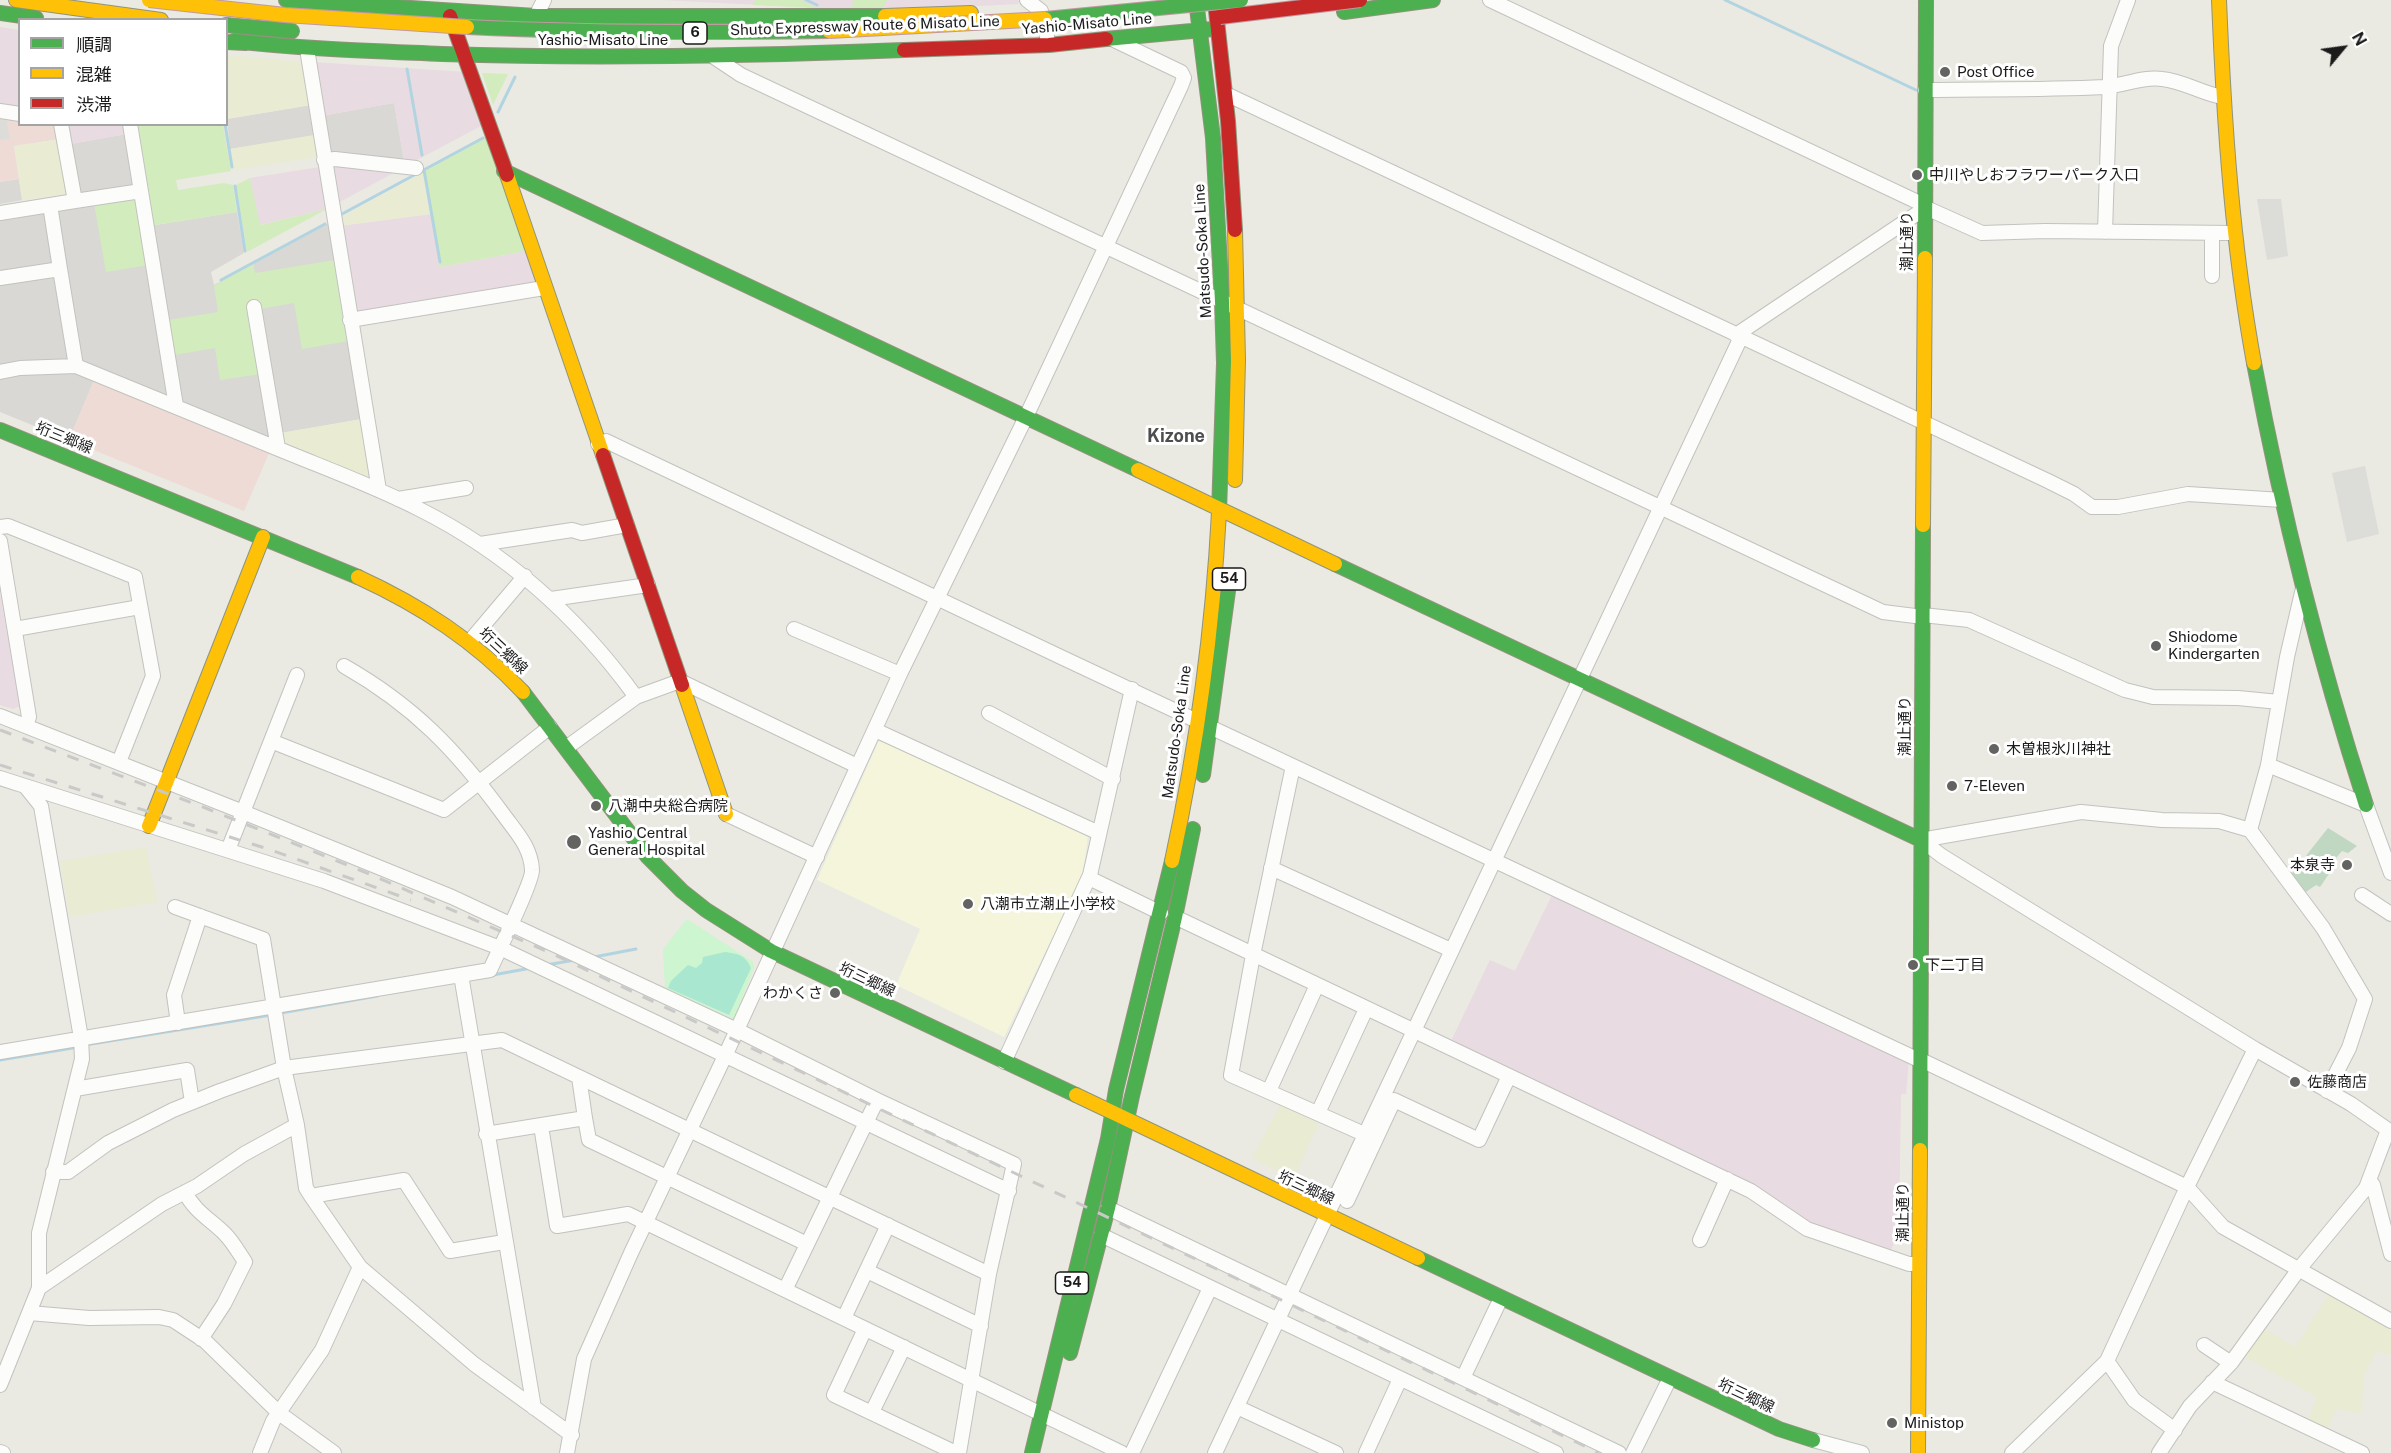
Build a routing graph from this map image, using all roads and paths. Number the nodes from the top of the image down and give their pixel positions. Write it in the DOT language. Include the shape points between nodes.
graph roads {
  1 [pos="16,0"];
  2 [pos="149,0"];
  3 [pos="195,0"];
  4 [pos="295,0"];
  5 [pos="544,0"];
  6 [pos="1027,0"];
  7 [pos="1182,0"];
  8 [pos="1241,0"];
  9 [pos="1299,0"];
  10 [pos="1428,0"];
  11 [pos="1490,0"];
  12 [pos="1926,0"];
  13 [pos="2128,0"];
  14 [pos="2219,0"];
  15 [pos="1364,3"];
  16 [pos="1215,4"];
  17 [pos="1197,5"];
  18 [pos="0,6"];
  19 [pos="446,6"];
  20 [pos="227,10"];
  21 [pos="1041,11"];
  22 [pos="0,13"];
  23 [pos="536,16"];
  24 [pos="637,16"];
  25 [pos="34,18"];
  26 [pos="86,18"];
  27 [pos="146,18"];
  28 [pos="0,22"];
  29 [pos="18,25"];
  30 [pos="228,25"];
  31 [pos="1219,29"];
  32 [pos="1201,31"];
  33 [pos="302,32"];
  34 [pos="375,37"];
  35 [pos="1113,39"];
  36 [pos="228,42"];
  37 [pos="1049,45"];
  38 [pos="307,49"];
  39 [pos="465,54"];
  40 [pos="714,57"];
  41 [pos="2108,87"];
  42 [pos="1925,90"];
  43 [pos="1226,94"];
  44 [pos="2223,97"];
  45 [pos="0,111"];
  46 [pos="18,114"];
  47 [pos="62,126"];
  48 [pos="130,126"];
  49 [pos="324,160"];
  50 [pos="416,168"];
  51 [pos="504,171"];
  52 [pos="141,191"];
  53 [pos="75,201"];
  54 [pos="50,204"];
  55 [pos="1924,207"];
  56 [pos="0,213"];
  57 [pos="2105,232"];
  58 [pos="2212,233"];
  59 [pos="2234,233"];
  60 [pos="1105,246"];
  61 [pos="60,268"];
  62 [pos="2212,276"];
  63 [pos="0,278"];
  64 [pos="544,288"];
  65 [pos="1222,301"];
  66 [pos="255,307"];
  67 [pos="1238,308"];
  68 [pos="350,320"];
  69 [pos="1738,336"];
  70 [pos="76,366"];
  71 [pos="0,372"];
  72 [pos="176,406"];
  73 [pos="1025,419"];
  74 [pos="1924,423"];
  75 [pos="0,429"];
  76 [pos="598,444"];
  77 [pos="278,448"];
  78 [pos="466,488"];
  79 [pos="379,490"];
  80 [pos="398,499"];
  81 [pos="2282,500"];
  82 [pos="1234,505"];
  83 [pos="1662,508"];
  84 [pos="1219,510"];
  85 [pos="627,525"];
  86 [pos="0,527"];
  87 [pos="1232,533"];
  88 [pos="263,537"];
  89 [pos="0,541"];
  90 [pos="480,544"];
  91 [pos="525,576"];
  92 [pos="1229,581"];
  93 [pos="648,585"];
  94 [pos="2302,588"];
  95 [pos="936,597"];
  96 [pos="552,599"];
  97 [pos="140,607"];
  98 [pos="1923,616"];
  99 [pos="15,629"];
  100 [pos="794,629"];
  101 [pos="470,641"];
  102 [pos="344,666"];
  103 [pos="900,674"];
  104 [pos="297,675"];
  105 [pos="1579,680"];
  106 [pos="680,681"];
  107 [pos="1132,690"];
  108 [pos="636,697"];
  109 [pos="2279,702"];
  110 [pos="989,713"];
  111 [pos="0,716"];
  112 [pos="1197,721"];
  113 [pos="26,725"];
  114 [pos="550,727"];
  115 [pos="1211,727"];
  116 [pos="875,730"];
  117 [pos="271,741"];
  118 [pos="566,748"];
  119 [pos="119,762"];
  120 [pos="2268,765"];
  121 [pos="857,766"];
  122 [pos="1293,766"];
  123 [pos="0,778"];
  124 [pos="1113,779"];
  125 [pos="166,781"];
  126 [pos="480,783"];
  127 [pos="25,786"];
  128 [pos="1201,788"];
  129 [pos="2366,805"];
  130 [pos="243,812"];
  131 [pos="726,813"];
  132 [pos="1195,819"];
  133 [pos="149,826"];
  134 [pos="2250,830"];
  135 [pos="1099,833"];
  136 [pos="1921,840"];
  137 [pos="228,850"];
  138 [pos="817,857"];
  139 [pos="1494,860"];
  140 [pos="1270,868"];
  141 [pos="2391,873"];
  142 [pos="1089,878"];
  143 [pos="2362,895"];
  144 [pos="175,907"];
  145 [pos="1161,913"];
  146 [pos="2391,914"];
  147 [pos="200,916"];
  148 [pos="1175,917"];
  149 [pos="510,924"];
  150 [pos="500,948"];
  151 [pos="1451,950"];
  152 [pos="771,951"];
  153 [pos="1253,955"];
  154 [pos="462,981"];
  155 [pos="1317,985"];
  156 [pos="1366,1009"];
  157 [pos="275,1012"];
  158 [pos="178,1023"];
  159 [pos="737,1030"];
  160 [pos="1413,1030"];
  161 [pos="472,1044"];
  162 [pos="82,1045"];
  163 [pos="2255,1049"];
  164 [pos="0,1052"];
  165 [pos="725,1056"];
  166 [pos="1921,1060"];
  167 [pos="1004,1062"];
  168 [pos="285,1068"];
  169 [pos="1509,1076"];
  170 [pos="579,1077"];
  171 [pos="75,1089"];
  172 [pos="1269,1091"];
  173 [pos="2327,1091"];
  174 [pos="1388,1097"];
  175 [pos="877,1100"];
  176 [pos="192,1102"];
  177 [pos="1317,1113"];
  178 [pos="1112,1114"];
  179 [pos="585,1118"];
  180 [pos="1127,1121"];
  181 [pos="865,1123"];
  182 [pos="297,1125"];
  183 [pos="541,1126"];
  184 [pos="690,1131"];
  185 [pos="2389,1131"];
  186 [pos="486,1134"];
  187 [pos="1364,1134"];
  188 [pos="53,1172"];
  189 [pos="668,1177"];
  190 [pos="1727,1179"];
  191 [pos="2370,1182"];
  192 [pos="2187,1186"];
  193 [pos="1009,1191"];
  194 [pos="185,1192"];
  195 [pos="311,1196"];
  196 [pos="829,1197"];
  197 [pos="1347,1201"];
  198 [pos="1108,1208"];
  199 [pos="1327,1216"];
  200 [pos="647,1223"];
  201 [pos="888,1225"];
  202 [pos="1101,1235"];
  203 [pos="1700,1240"];
  204 [pos="504,1242"];
  205 [pos="807,1244"];
  206 [pos="2391,1254"];
  207 [pos="1919,1263"];
  208 [pos="360,1267"];
  209 [pos="2299,1269"];
  210 [pos="867,1271"];
  211 [pos="989,1274"];
  212 [pos="39,1288"];
  213 [pos="1210,1288"];
  214 [pos="785,1290"];
  215 [pos="1288,1294"];
  216 [pos="1501,1298"];
  217 [pos="29,1313"];
  218 [pos="844,1318"];
  219 [pos="1279,1318"];
  220 [pos="2391,1321"];
  221 [pos="981,1326"];
  222 [pos="865,1329"];
  223 [pos="201,1339"];
  224 [pos="2204,1345"];
  225 [pos="904,1347"];
  226 [pos="2107,1361"];
  227 [pos="2231,1363"];
  228 [pos="1463,1378"];
  229 [pos="1670,1378"];
  230 [pos="1400,1379"];
  231 [pos="971,1380"];
  232 [pos="2212,1382"];
  233 [pos="0,1385"];
  234 [pos="1237,1407"];
  235 [pos="534,1408"];
  236 [pos="279,1413"];
  237 [pos="872,1413"];
  238 [pos="1047,1417"];
  239 [pos="2175,1430"];
  240 [pos="572,1436"];
  241 [pos="1813,1440"];
  242 [pos="1856,1452"];
  243 [pos="260,1453"];
  244 [pos="334,1453"];
  245 [pos="567,1453"];
  246 [pos="957,1453"];
  247 [pos="1032,1453"];
  248 [pos="1046,1453"];
  249 [pos="1122,1453"];
  250 [pos="1132,1453"];
  251 [pos="1215,1453"];
  252 [pos="1336,1453"];
  253 [pos="1366,1453"];
  254 [pos="1556,1453"];
  255 [pos="1619,1453"];
  256 [pos="1633,1453"];
  257 [pos="1918,1453"];
  258 [pos="2012,1453"];
  259 [pos="2159,1453"];
  260 [pos="2362,1453"];
  1 -- 27 [label="main road"];
  2 -- 20 [label="main road, Shuto Expressway Route 6 Misato Line / 6, bridge"];
  3 -- 20 [label="main road, bridge"];
  4 -- 19 [label="main road, Yashio-Misato Line"];
  5 -- 23 [label="street"];
  6 -- 21 [label="street"];
  7 -- 21 [label="main road, Yashio-Misato Line"];
  8 -- 20 [label="main road, Shuto Expressway Route 6 Misato Line / 6, bridge" via="1011,22 764,33 498,29"];
  9 -- 16 [label="main road" via="1233,9"];
  10 -- 15 [label="main road, Yashio-Misato Line"];
  11 -- 55 [label="street"];
  12 -- 42 [label="main road, 潮止通り"];
  13 -- 41 [label="street" via="2111,46"];
  14 -- 44 [label="main road"];
  15 -- 31 [label="main road, Yashio-Misato Line"];
  15 -- 34 [label="main road, Shuto Expressway Route 6 Misato Line / 6, bridge" via="1087,31 883,45 563,46"];
  16 -- 17 [label="main road"];
  16 -- 31 [label="main road"];
  17 -- 21 [label="main road" via="1184,12 1098,21"];
  17 -- 31 [label="main road"];
  17 -- 32 [label="main road, Matsudo-Soka Line / 54"];
  18 -- 26 [label="main road"];
  19 -- 23 [label="main road, Yashio-Misato Line"];
  19 -- 39 [label="main road"];
  21 -- 24 [label="main road, Yashio-Misato Line"];
  21 -- 37 [label="street"];
  22 -- 25 [label="main road"];
  23 -- 24 [label="main road, Yashio-Misato Line"];
  24 -- 40 [label="main road" via="664,31 690,38"];
  28 -- 29 [label="main road"];
  30 -- 33 [label="main road"];
  31 -- 32 [label="main road, Yashio-Misato Line"];
  31 -- 43 [label="main road"];
  32 -- 35 [label="main road, Yashio-Misato Line"];
  32 -- 65 [label="main road, Matsudo-Soka Line / 54" via="1213,138"];
  35 -- 37 [label="main road, Yashio-Misato Line"];
  35 -- 60 [label="street" via="1181,72 1184,78"];
  36 -- 38 [label="main road, Yashio-Misato Line"];
  37 -- 40 [label="main road, Yashio-Misato Line"];
  38 -- 39 [label="main road, Yashio-Misato Line"];
  38 -- 49 [label="street"];
  39 -- 40 [label="main road, Yashio-Misato Line"];
  39 -- 51 [label="main road"];
  40 -- 60 [label="street" via="741,75"];
  41 -- 42 [label="street"];
  41 -- 44 [label="street" via="2151,78 2176,81"];
  41 -- 57 [label="street"];
  42 -- 55 [label="main road, 潮止通り"];
  43 -- 67 [label="main road"];
  43 -- 69 [label="street"];
  44 -- 59 [label="main road"];
  45 -- 46 [label="street"];
  47 -- 53 [label="street"];
  48 -- 52 [label="street"];
  49 -- 50 [label="street"];
  49 -- 68 [label="street"];
  51 -- 64 [label="main road"];
  51 -- 73 [label="main road"];
  52 -- 53 [label="street"];
  52 -- 72 [label="street"];
  53 -- 54 [label="street"];
  54 -- 56 [label="street"];
  54 -- 61 [label="street"];
  55 -- 57 [label="street" via="1982,233"];
  55 -- 69 [label="street"];
  55 -- 74 [label="main road, 潮止通り"];
  57 -- 58 [label="street"];
  58 -- 59 [label="street"];
  58 -- 62 [label="street"];
  59 -- 81 [label="main road"];
  60 -- 65 [label="street"];
  60 -- 73 [label="street"];
  61 -- 63 [label="street"];
  61 -- 70 [label="street"];
  64 -- 68 [label="street"];
  64 -- 76 [label="main road"];
  65 -- 67 [label="street"];
  65 -- 84 [label="main road, Matsudo-Soka Line / 54"];
  66 -- 77 [label="street"];
  67 -- 82 [label="main road"];
  67 -- 83 [label="street"];
  68 -- 79 [label="street"];
  69 -- 74 [label="street"];
  69 -- 83 [label="street"];
  70 -- 71 [label="street"];
  70 -- 72 [label="street"];
  72 -- 77 [label="street"];
  73 -- 84 [label="main road"];
  73 -- 95 [label="street"];
  74 -- 81 [label="street" via="2074,494 2092,507 2118,507 2188,495"];
  74 -- 98 [label="main road, 潮止通り"];
  75 -- 88 [label="main road, 垳三郷線"];
  76 -- 85 [label="main road"];
  76 -- 95 [label="street" via="606,441"];
  77 -- 79 [label="street"];
  78 -- 80 [label="street"];
  79 -- 80 [label="street"];
  80 -- 90 [label="street"];
  81 -- 94 [label="main road"];
  82 -- 84 [label="main road"];
  82 -- 87 [label="main road"];
  82 -- 105 [label="main road"];
  83 -- 98 [label="street" via="1883,612"];
  83 -- 105 [label="street"];
  84 -- 112 [label="main road, Matsudo-Soka Line / 54" via="1215,580"];
  85 -- 90 [label="street"];
  85 -- 93 [label="main road"];
  86 -- 97 [label="street" via="8,526 135,577"];
  88 -- 101 [label="main road, 垳三郷線" via="398,595"];
  88 -- 125 [label="main road"];
  89 -- 99 [label="street"];
  90 -- 91 [label="street"];
  91 -- 96 [label="street"];
  91 -- 101 [label="street"];
  92 -- 115 [label="main road, 54"];
  93 -- 96 [label="street"];
  93 -- 106 [label="main road"];
  94 -- 109 [label="street"];
  94 -- 129 [label="main road"];
  95 -- 103 [label="street"];
  95 -- 107 [label="street"];
  96 -- 108 [label="street" via="610,662"];
  97 -- 99 [label="street"];
  97 -- 119 [label="street" via="153,676"];
  98 -- 109 [label="street" via="1969,620 2125,690 2153,697"];
  98 -- 136 [label="main road, 潮止通り"];
  99 -- 113 [label="street" via="30,717"];
  100 -- 103 [label="street"];
  101 -- 114 [label="main road, 垳三郷線" via="500,668"];
  102 -- 126 [label="street" via="414,714"];
  103 -- 116 [label="street"];
  104 -- 117 [label="street"];
  105 -- 136 [label="main road"];
  105 -- 139 [label="street"];
  106 -- 108 [label="street"];
  106 -- 121 [label="street"];
  106 -- 131 [label="main road"];
  107 -- 112 [label="street"];
  107 -- 124 [label="street"];
  108 -- 118 [label="street"];
  109 -- 120 [label="street"];
  110 -- 124 [label="street"];
  111 -- 113 [label="street"];
  112 -- 115 [label="street"];
  112 -- 145 [label="main road, Matsudo-Soka Line / 54"];
  113 -- 119 [label="street"];
  114 -- 118 [label="main road, 垳三郷線"];
  114 -- 126 [label="street"];
  115 -- 122 [label="street"];
  115 -- 128 [label="main road, 54"];
  116 -- 121 [label="street"];
  116 -- 135 [label="street"];
  117 -- 126 [label="street" via="444,810"];
  117 -- 130 [label="street"];
  118 -- 152 [label="main road, 垳三郷線" via="629,834 671,881 731,927"];
  119 -- 125 [label="street"];
  120 -- 129 [label="street"];
  120 -- 134 [label="street"];
  121 -- 138 [label="street"];
  122 -- 139 [label="street"];
  122 -- 140 [label="street"];
  123 -- 127 [label="street"];
  124 -- 135 [label="street"];
  125 -- 130 [label="street"];
  125 -- 133 [label="main road"];
  126 -- 149 [label="street" via="529,850 533,872"];
  127 -- 133 [label="street"];
  127 -- 162 [label="street" via="41,806"];
  129 -- 141 [label="street"];
  130 -- 137 [label="street"];
  130 -- 149 [label="street"];
  131 -- 138 [label="street"];
  132 -- 148 [label="main road, Matsudo-Soka Line / 54"];
  133 -- 137 [label="street"];
  134 -- 136 [label="street" via="2219,821 2081,812"];
  134 -- 173 [label="street" via="2327,933 2365,999 2349,1048"];
  135 -- 142 [label="street"];
  136 -- 163 [label="street"];
  136 -- 166 [label="main road, 潮止通り"];
  137 -- 150 [label="street" via="365,895"];
  138 -- 152 [label="street"];
  139 -- 151 [label="street"];
  139 -- 166 [label="street"];
  140 -- 151 [label="street"];
  140 -- 153 [label="street"];
  142 -- 145 [label="street"];
  142 -- 167 [label="street"];
  143 -- 146 [label="street"];
  144 -- 147 [label="street"];
  145 -- 178 [label="main road, Matsudo-Soka Line / 54"];
  147 -- 157 [label="street" via="263,939"];
  147 -- 158 [label="street" via="174,995"];
  148 -- 153 [label="street"];
  148 -- 180 [label="main road, Matsudo-Soka Line / 54"];
  149 -- 150 [label="street"];
  149 -- 159 [label="street"];
  150 -- 154 [label="street" via="490,970"];
  150 -- 165 [label="street"];
  151 -- 160 [label="street"];
  152 -- 159 [label="street"];
  152 -- 167 [label="main road, 垳三郷線"];
  153 -- 155 [label="street"];
  153 -- 172 [label="street" via="1231,1075"];
  154 -- 157 [label="street" via="327,997"];
  154 -- 161 [label="street"];
  155 -- 156 [label="street"];
  155 -- 172 [label="street"];
  156 -- 160 [label="street"];
  156 -- 177 [label="street"];
  157 -- 158 [label="street"];
  157 -- 168 [label="street"];
  158 -- 162 [label="street"];
  159 -- 165 [label="street"];
  159 -- 175 [label="street"];
  160 -- 169 [label="street"];
  160 -- 174 [label="street"];
  161 -- 168 [label="street"];
  161 -- 170 [label="street" via="502,1040"];
  161 -- 186 [label="street"];
  162 -- 164 [label="street"];
  162 -- 171 [label="street"];
  163 -- 173 [label="street"];
  163 -- 192 [label="street"];
  165 -- 181 [label="street"];
  165 -- 184 [label="street"];
  166 -- 192 [label="street"];
  166 -- 207 [label="main road, 潮止通り"];
  167 -- 178 [label="main road, 垳三郷線"];
  168 -- 176 [label="street"];
  168 -- 182 [label="street"];
  169 -- 174 [label="street" via="1479,1140"];
  169 -- 190 [label="street"];
  170 -- 179 [label="street"];
  170 -- 184 [label="street"];
  171 -- 176 [label="street" via="186,1070"];
  171 -- 188 [label="street"];
  172 -- 177 [label="street"];
  173 -- 185 [label="street"];
  174 -- 187 [label="street"];
  174 -- 197 [label="street"];
  175 -- 181 [label="street"];
  175 -- 193 [label="street" via="1014,1164"];
  176 -- 188 [label="street" via="108,1143 68,1172"];
  177 -- 187 [label="street"];
  178 -- 180 [label="main road, 垳三郷線"];
  178 -- 238 [label="main road, Matsudo-Soka Line / 54"];
  179 -- 183 [label="street"];
  179 -- 189 [label="street" via="589,1140"];
  180 -- 198 [label="main road, Matsudo-Soka Line / 54"];
  180 -- 199 [label="main road, 垳三郷線"];
  181 -- 193 [label="street"];
  181 -- 196 [label="street"];
  182 -- 194 [label="street"];
  182 -- 195 [label="street" via="306,1188"];
  183 -- 186 [label="street"];
  183 -- 200 [label="street" via="557,1227 628,1214"];
  184 -- 189 [label="street"];
  184 -- 196 [label="street"];
  185 -- 191 [label="street"];
  186 -- 204 [label="street"];
  187 -- 199 [label="street"];
  188 -- 212 [label="street" via="38,1241"];
  189 -- 200 [label="street"];
  189 -- 205 [label="street"];
  190 -- 203 [label="street"];
  190 -- 207 [label="street" via="1807,1229 1909,1264"];
  191 -- 206 [label="street"];
  191 -- 209 [label="street"];
  192 -- 209 [label="street" via="2223,1227"];
  192 -- 226 [label="street"];
  193 -- 211 [label="street"];
  194 -- 212 [label="street" via="162,1203"];
  194 -- 223 [label="street" via="200,1213 226,1235 245,1262"];
  195 -- 204 [label="street" via="404,1180 450,1251"];
  195 -- 208 [label="street"];
  196 -- 201 [label="street"];
  196 -- 205 [label="street"];
  198 -- 202 [label="main road, Matsudo-Soka Line / 54"];
  198 -- 215 [label="street"];
  199 -- 215 [label="street"];
  199 -- 216 [label="main road, 垳三郷線"];
  200 -- 214 [label="street"];
  200 -- 240 [label="street" via="584,1359"];
  201 -- 210 [label="street"];
  201 -- 211 [label="street"];
  202 -- 213 [label="street"];
  202 -- 238 [label="main road, Matsudo-Soka Line / 54"];
  204 -- 235 [label="street"];
  205 -- 214 [label="street"];
  207 -- 257 [label="main road, 潮止通り"];
  208 -- 235 [label="street" via="474,1364"];
  208 -- 236 [label="street" via="322,1350"];
  209 -- 220 [label="street"];
  209 -- 227 [label="street"];
  210 -- 218 [label="street"];
  210 -- 221 [label="street"];
  211 -- 221 [label="street"];
  212 -- 217 [label="street"];
  213 -- 219 [label="street"];
  213 -- 250 [label="street"];
  214 -- 218 [label="street"];
  215 -- 219 [label="street"];
  215 -- 228 [label="street"];
  216 -- 228 [label="street"];
  216 -- 229 [label="main road, 垳三郷線"];
  217 -- 223 [label="street" via="89,1318 159,1317 173,1320"];
  217 -- 233 [label="street"];
  218 -- 222 [label="street"];
  219 -- 230 [label="street"];
  219 -- 234 [label="street"];
  221 -- 231 [label="street"];
  222 -- 225 [label="street"];
  222 -- 237 [label="street" via="834,1395"];
  223 -- 236 [label="street"];
  224 -- 227 [label="street"];
  225 -- 231 [label="street"];
  225 -- 237 [label="street"];
  226 -- 239 [label="street" via="2134,1400"];
  226 -- 258 [label="street"];
  227 -- 232 [label="street"];
  228 -- 255 [label="street"];
  229 -- 241 [label="main road, 垳三郷線" via="1779,1429"];
  229 -- 256 [label="street"];
  230 -- 253 [label="street"];
  230 -- 254 [label="street"];
  231 -- 238 [label="street"];
  231 -- 246 [label="street"];
  232 -- 239 [label="street"];
  232 -- 260 [label="street"];
  234 -- 251 [label="street"];
  234 -- 252 [label="street"];
  235 -- 240 [label="street"];
  236 -- 243 [label="street"];
  236 -- 244 [label="street"];
  237 -- 246 [label="street"];
  238 -- 247 [label="main road, Matsudo-Soka Line / 54"];
  238 -- 248 [label="main road, Matsudo-Soka Line / 54"];
  238 -- 249 [label="street"];
  239 -- 259 [label="street"];
  240 -- 245 [label="street"];
  241 -- 242 [label="street"];
}
